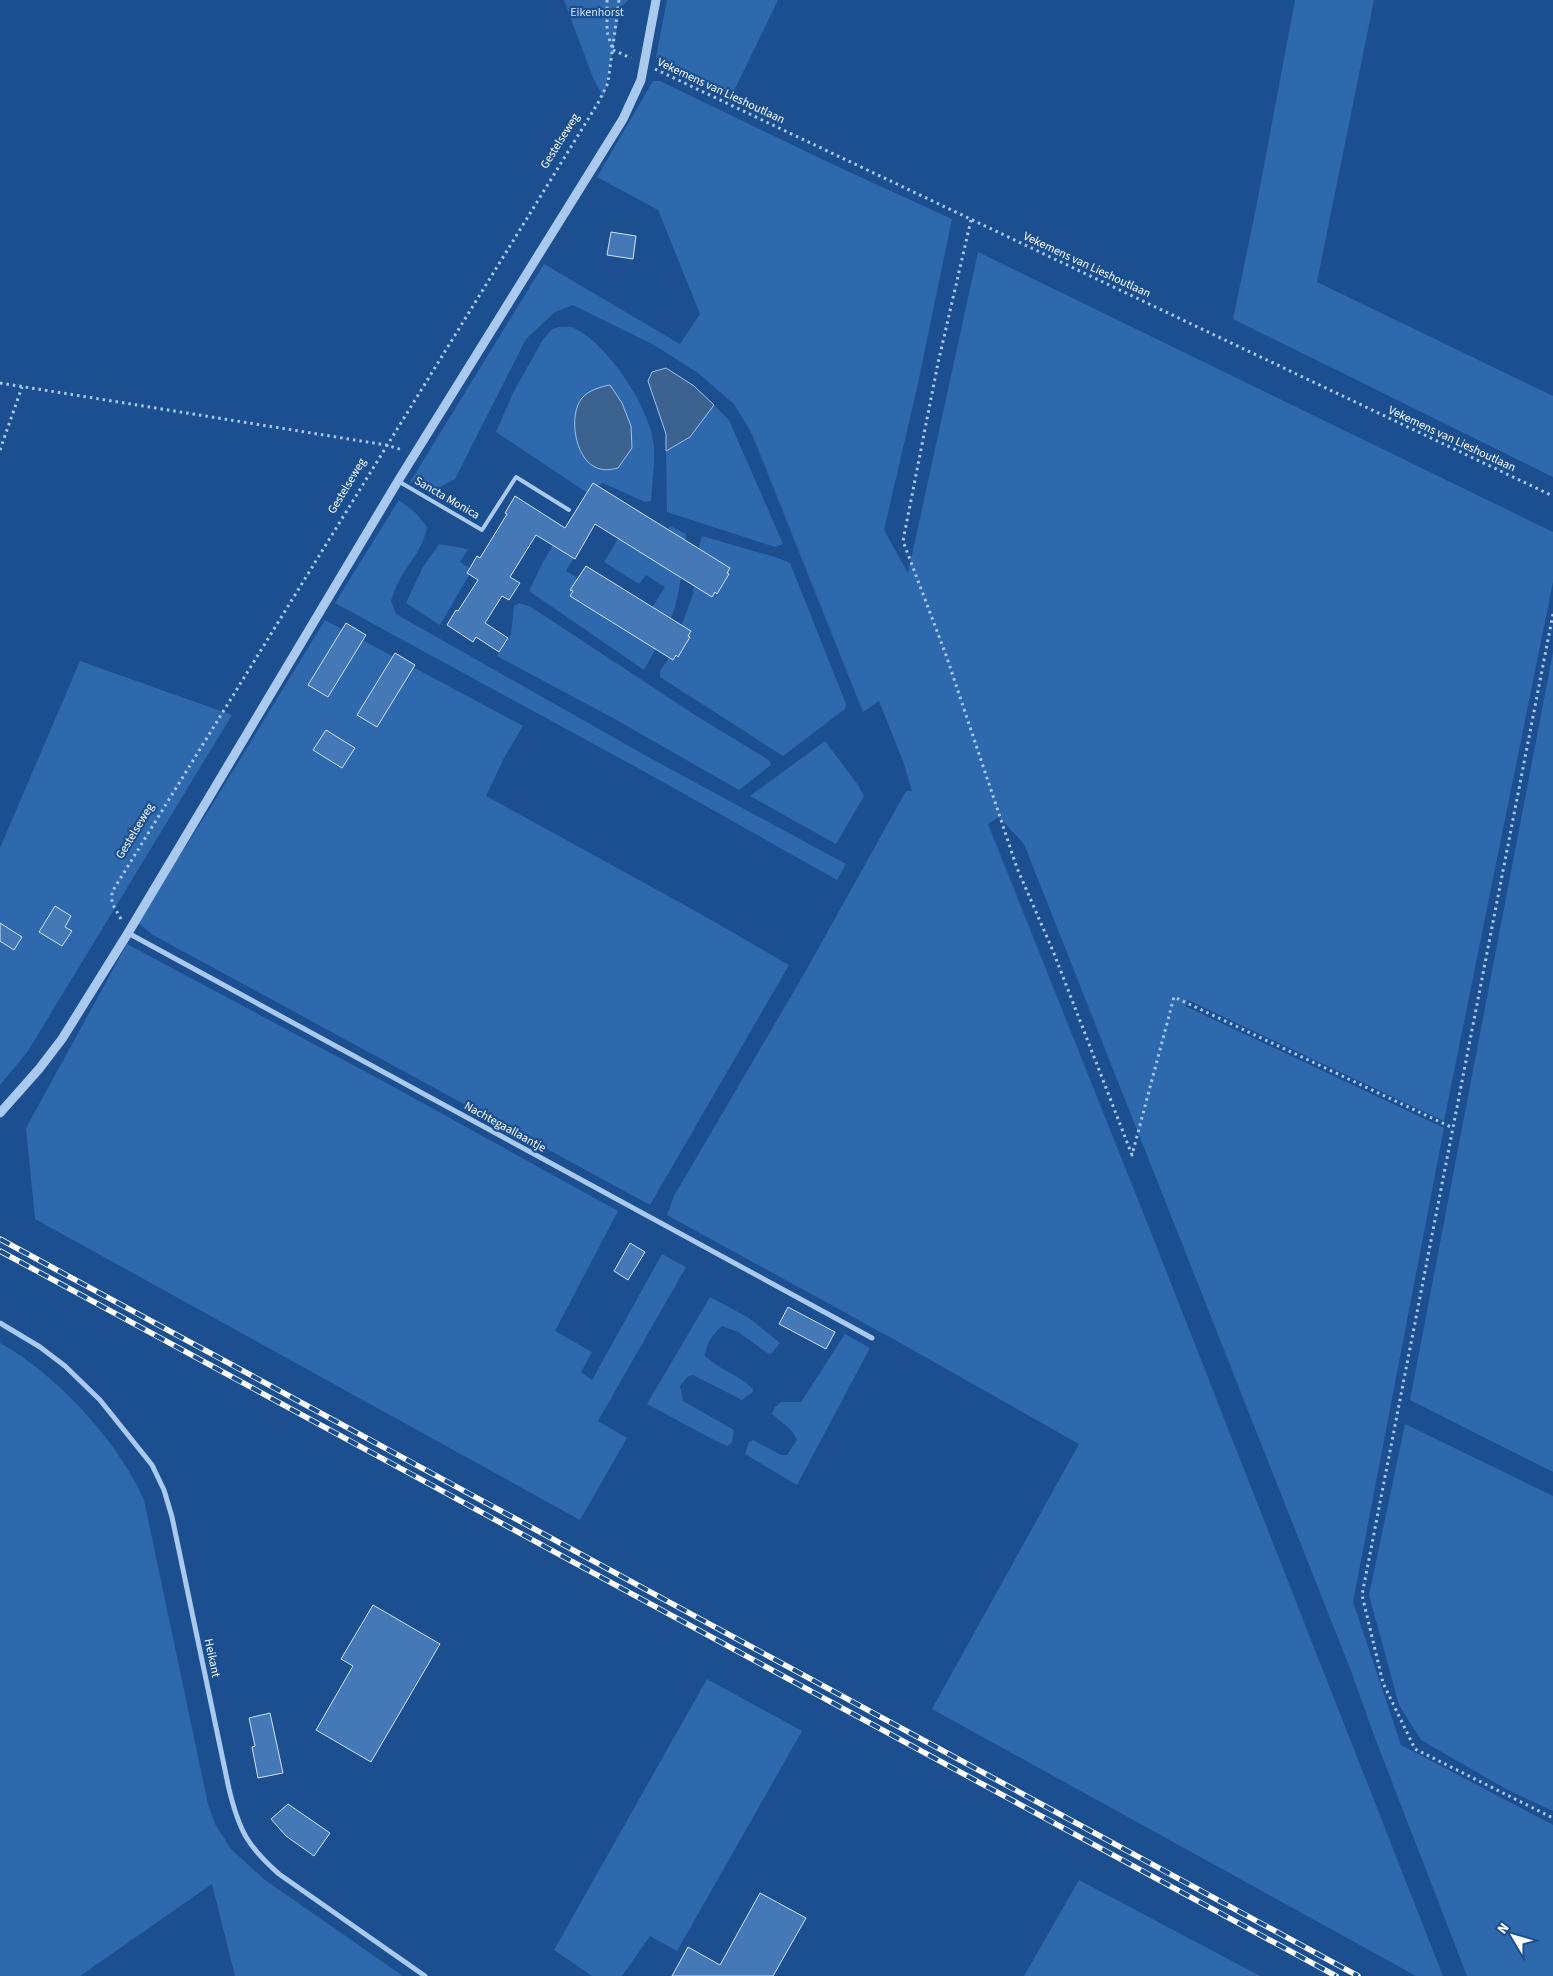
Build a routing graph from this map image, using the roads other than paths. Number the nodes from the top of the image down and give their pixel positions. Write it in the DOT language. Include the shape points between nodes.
graph roads {
  1 [pos="656,0"];
  2 [pos="398,481"];
  3 [pos="569,510"];
  4 [pos="128,933"];
  5 [pos="0,1113"];
  6 [pos="0,1323"];
  7 [pos="872,1338"];
  8 [pos="425,1976"];
  1 -- 2 [label="street" via="641,80 623,119"];
  2 -- 3 [label="lane, Sancta Monica" via="482,530 516,477"];
  2 -- 4 [label="street"];
  4 -- 5 [label="street" via="62,1039"];
  4 -- 7 [label="street, Nachtegaallaantje"];
  6 -- 8 [label="street, Heikant" via="65,1366 100,1400 152,1465 164,1490 234,1812 244,1837 279,1874"];
}
